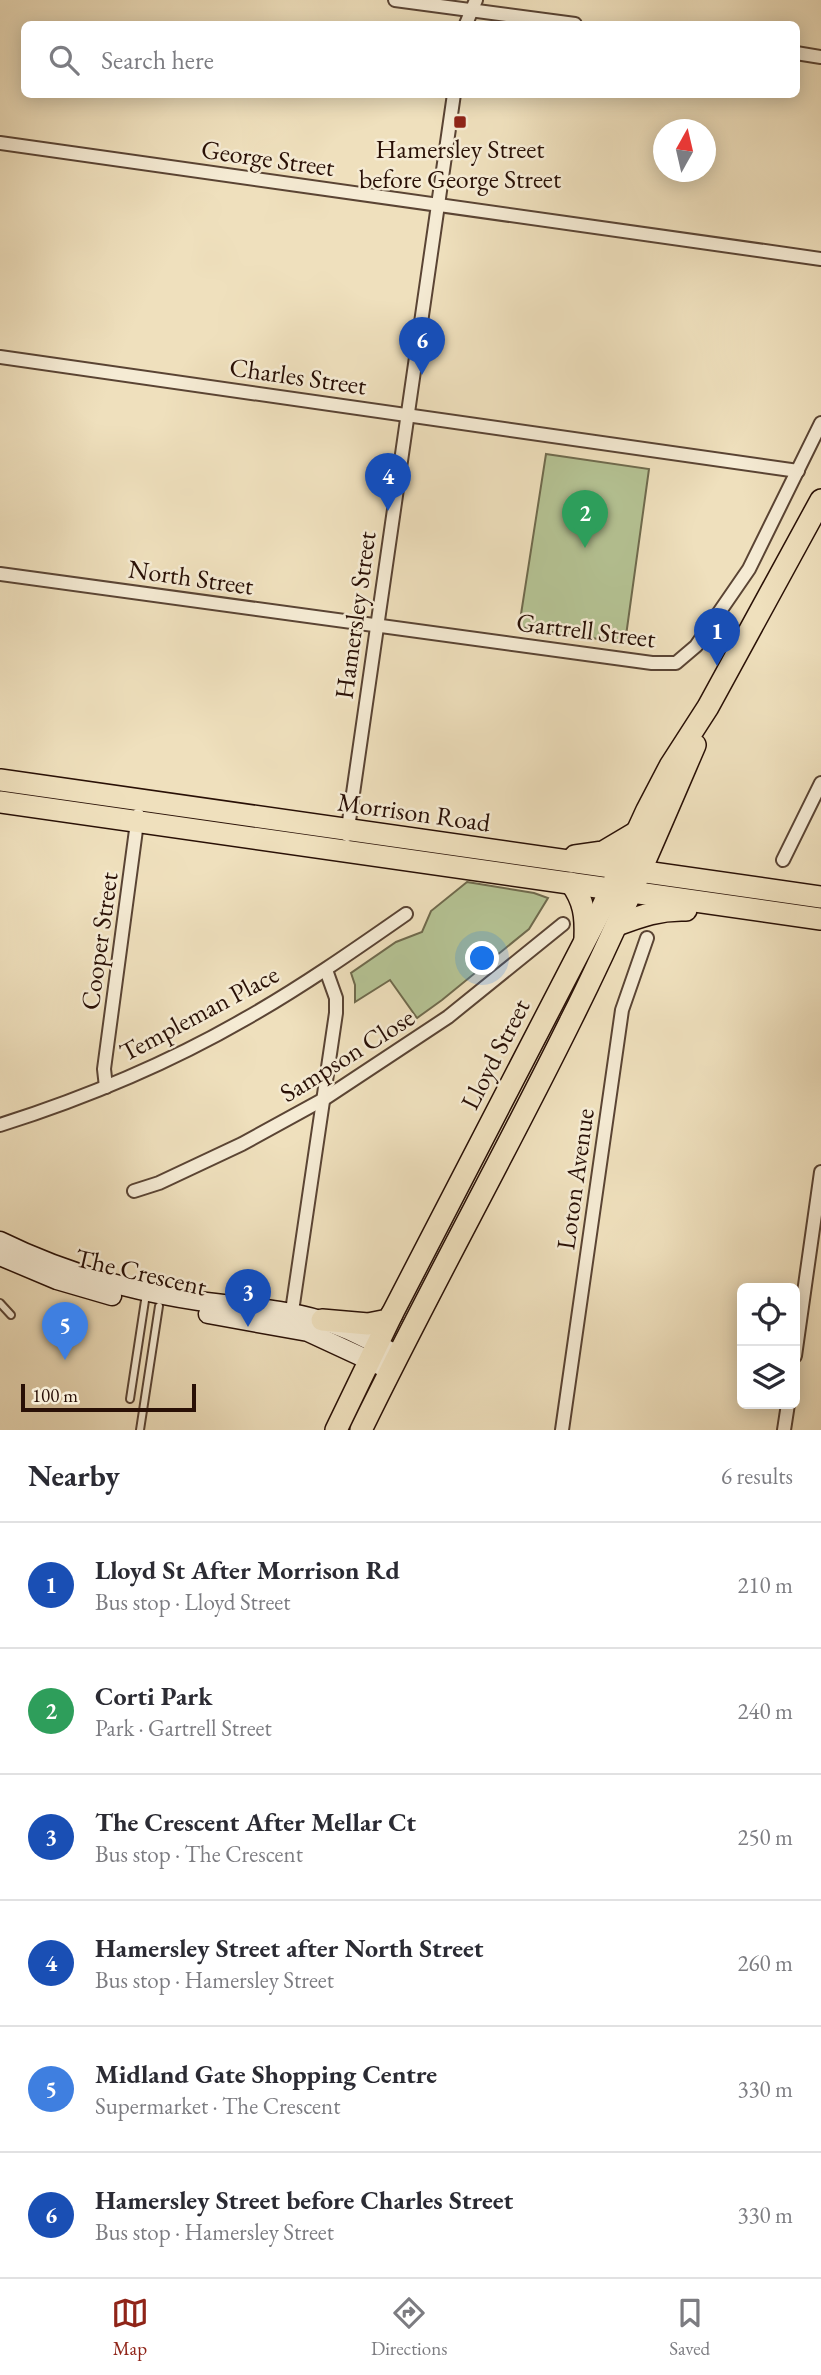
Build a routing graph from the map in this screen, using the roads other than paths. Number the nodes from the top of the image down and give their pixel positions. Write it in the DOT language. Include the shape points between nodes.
graph roads {
  1 [pos="395,0"];
  2 [pos="474,6"];
  3 [pos="558,21"];
  4 [pos="800,54"];
  5 [pos="821,57"];
  6 [pos="453,98"];
  7 [pos="0,143"];
  8 [pos="438,205"];
  9 [pos="821,259"];
  10 [pos="0,357"];
  11 [pos="407,414"];
  12 [pos="821,423"];
  13 [pos="798,471"];
  14 [pos="821,499"];
  15 [pos="0,574"];
  16 [pos="377,625"];
  17 [pos="708,707"];
  18 [pos="0,780"];
  19 [pos="821,783"];
  20 [pos="140,801"];
  21 [pos="0,802"];
  22 [pos="137,823"];
  23 [pos="662,823"];
  24 [pos="636,833"];
  25 [pos="346,841"];
  26 [pos="552,859"];
  27 [pos="783,860"];
  28 [pos="631,870"];
  29 [pos="675,876"];
  30 [pos="571,883"];
  31 [pos="622,890"];
  32 [pos="821,897"];
  33 [pos="732,906"];
  34 [pos="406,915"];
  35 [pos="821,919"];
  36 [pos="563,924"];
  37 [pos="617,925"];
  38 [pos="647,938"];
  39 [pos="584,941"];
  40 [pos="326,970"];
  41 [pos="106,1087"];
  42 [pos="324,1099"];
  43 [pos="0,1125"];
  44 [pos="821,1172"];
  45 [pos="134,1191"];
  46 [pos="0,1241"];
  47 [pos="0,1256"];
  48 [pos="150,1300"];
  49 [pos="0,1303"];
  50 [pos="392,1314"];
  51 [pos="11,1315"];
  52 [pos="291,1320"];
  53 [pos="322,1320"];
  54 [pos="796,1346"];
  55 [pos="374,1353"];
  56 [pos="394,1362"];
  57 [pos="130,1399"];
  58 [pos="787,1409"];
  59 [pos="140,1430"];
  60 [pos="336,1430"];
  61 [pos="361,1430"];
  62 [pos="562,1430"];
  63 [pos="784,1430"];
  1 -- 2 [label="street"];
  2 -- 3 [label="street"];
  4 -- 5 [label="street"];
  6 -- 8 [label="street, Hamersley Street"];
  7 -- 8 [label="street, George Street"];
  8 -- 9 [label="street, George Street"];
  8 -- 11 [label="street, Hamersley Street"];
  10 -- 11 [label="street, Charles Street"];
  11 -- 13 [label="street, Charles Street"];
  11 -- 16 [label="street, Hamersley Street"];
  12 -- 13 [label="street, Gartrell Street"];
  13 -- 16 [label="street, Gartrell Street" via="749,569 696,646 676,663"];
  14 -- 17 [label="main road, Lloyd Street"];
  15 -- 16 [label="street, North Street"];
  16 -- 25 [label="street, Hamersley Street"];
  17 -- 23 [label="main road, Lloyd Street"];
  17 -- 24 [label="main road, Lloyd Street" via="670,766"];
  18 -- 20 [label="main road, Morrison Road"];
  19 -- 27 [label="street"];
  20 -- 22 [label="street, Cooper Street"];
  20 -- 25 [label="main road, Morrison Road"];
  21 -- 22 [label="main road, Morrison Road"];
  22 -- 25 [label="main road, Morrison Road"];
  22 -- 41 [label="street, Cooper Street" via="104,1069"];
  23 -- 28 [label="main road, Lloyd Street"];
  23 -- 29 [label="main road" via="662,843"];
  24 -- 26 [label="main road" via="603,852"];
  24 -- 28 [label="main road, Lloyd Street"];
  25 -- 26 [label="main road, Morrison Road"];
  25 -- 30 [label="main road, Morrison Road"];
  26 -- 28 [label="main road, Morrison Road"];
  28 -- 29 [label="main road, Morrison Road"];
  28 -- 31 [label="main road, Lloyd Street"];
  29 -- 32 [label="main road, Morrison Road"];
  30 -- 31 [label="main road, Morrison Road"];
  30 -- 39 [label="main road" via="585,910"];
  31 -- 33 [label="main road, Morrison Road"];
  31 -- 37 [label="main road, Lloyd Street"];
  31 -- 39 [label="main road, Lloyd Street"];
  33 -- 35 [label="main road, Morrison Road"];
  33 -- 37 [label="main road" via="714,912 665,909"];
  34 -- 40 [label="street, Templeman Place"];
  36 -- 42 [label="street, Sampson Close" via="449,1017"];
  37 -- 56 [label="main road, Lloyd Street"];
  38 -- 62 [label="street, Loton Avenue" via="622,1010"];
  39 -- 50 [label="main road, Lloyd Street"];
  40 -- 41 [label="street, Templeman Place" via="244,1020"];
  40 -- 42 [label="street" via="336,998"];
  41 -- 43 [label="street, Templeman Place"];
  42 -- 45 [label="street, Sampson Close" via="242,1144"];
  42 -- 52 [label="street"];
  44 -- 54 [label="street"];
  46 -- 48 [label="street, The Crescent"];
  47 -- 48 [label="street, The Crescent" via="106,1295"];
  48 -- 52 [label="street, The Crescent"];
  48 -- 57 [label="lane"];
  48 -- 59 [label="lane"];
  49 -- 51 [label="lane"];
  50 -- 53 [label="main road" via="388,1320 368,1324"];
  50 -- 55 [label="main road, Lloyd Street"];
  52 -- 53 [label="street, The Crescent"];
  52 -- 55 [label="street, The Crescent" via="308,1332"];
  53 -- 55 [label="street, The Crescent"];
  55 -- 56 [label="street, The Crescent"];
  55 -- 60 [label="main road, Lloyd Street"];
  56 -- 61 [label="main road, Lloyd Street"];
  58 -- 63 [label="street"];
}
